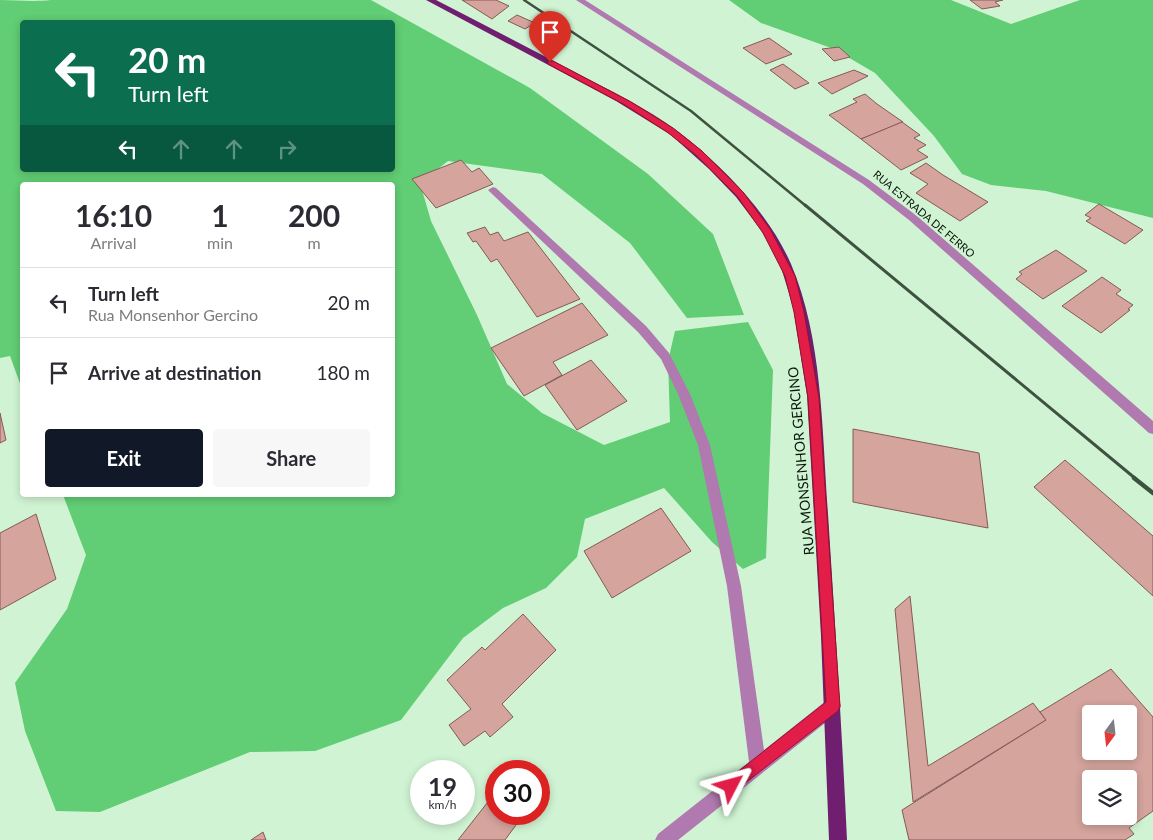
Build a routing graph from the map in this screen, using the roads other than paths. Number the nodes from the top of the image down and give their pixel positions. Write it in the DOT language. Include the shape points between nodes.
graph roads {
  1 [pos="430,0"];
  2 [pos="580,0"];
  3 [pos="493,190"];
  4 [pos="1153,429"];
  5 [pos="833,706"];
  6 [pos="758,764"];
  7 [pos="664,840"];
  8 [pos="838,840"];
  1 -- 5 [label="main road, RUA MONSENHOR GERCINO" via="628,104 670,130 699,153 740,194 767,232 790,276 814,398"];
  2 -- 4 [label="street, RUA ESTRADA DE FERRO" via="866,182 913,218"];
  3 -- 6 [label="street" via="642,329 665,356 684,394 704,446 734,586"];
  5 -- 6 [label="street"];
  5 -- 8 [label="main road, RUA MONSENHOR GERCINO"];
  6 -- 7 [label="street"];
}
